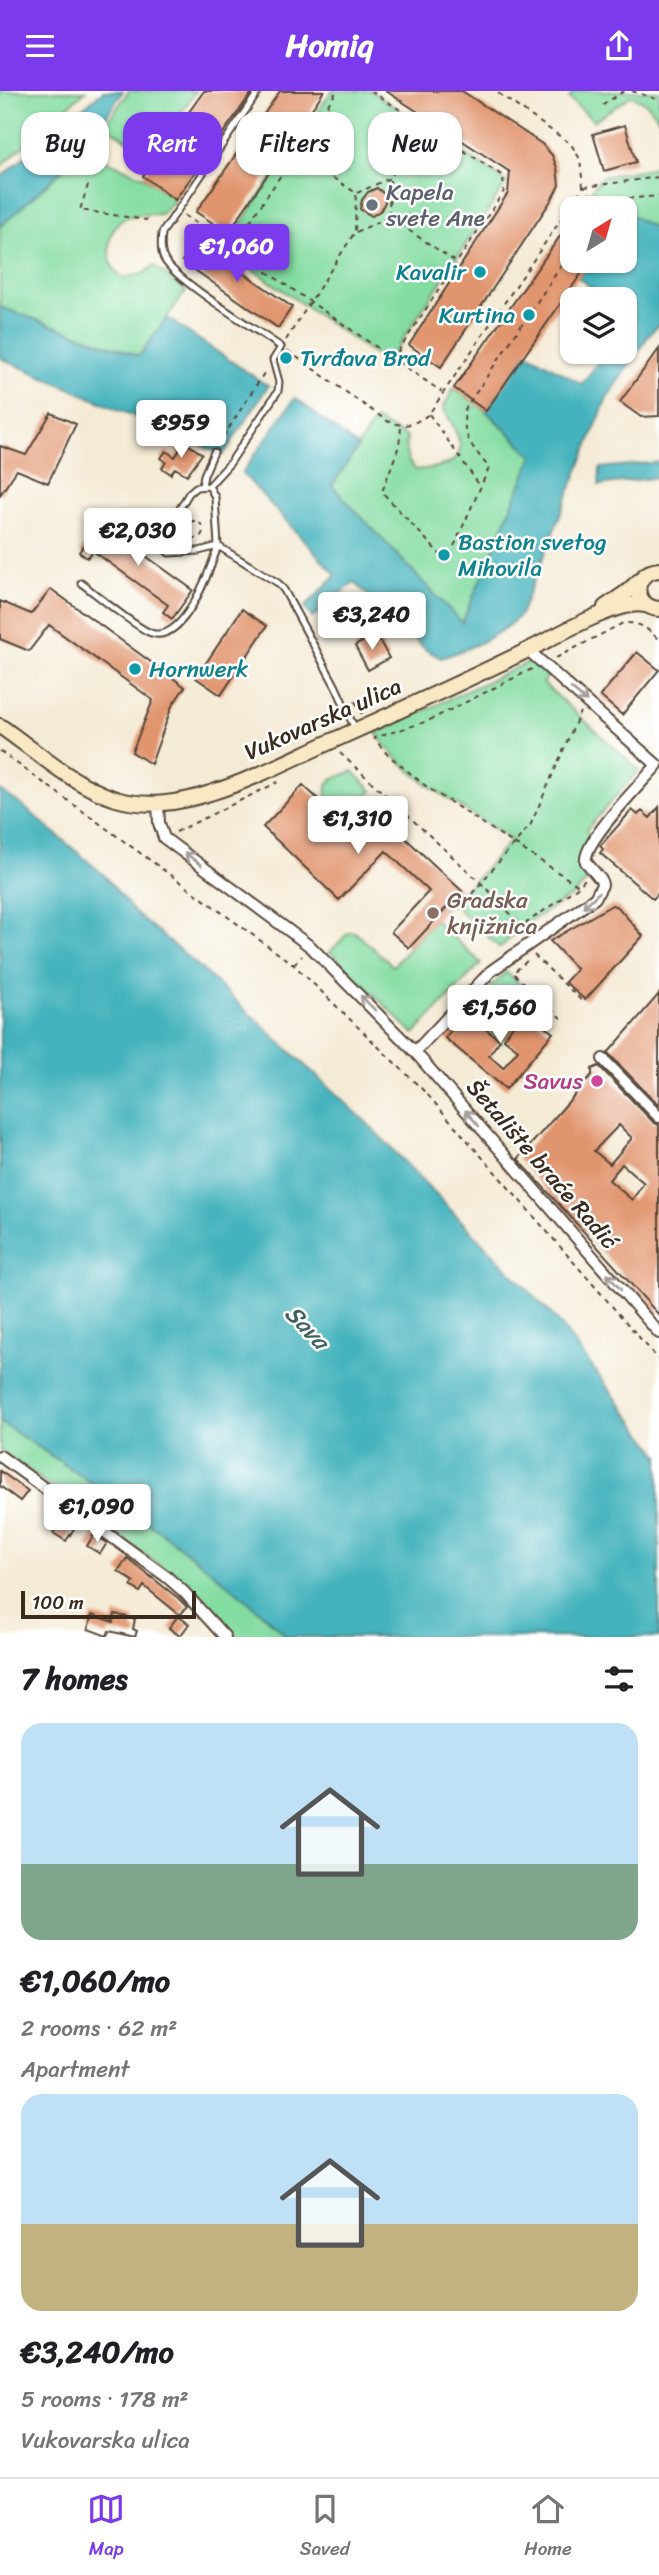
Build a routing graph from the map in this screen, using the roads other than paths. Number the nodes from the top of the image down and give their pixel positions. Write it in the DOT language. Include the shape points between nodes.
graph roads {
  1 [pos="259,91"];
  2 [pos="214,452"];
  3 [pos="205,486"];
  4 [pos="218,546"];
  5 [pos="659,570"];
  6 [pos="639,581"];
  7 [pos="81,583"];
  8 [pos="655,608"];
  9 [pos="577,625"];
  10 [pos="527,650"];
  11 [pos="0,726"];
  12 [pos="355,730"];
  13 [pos="158,804"];
  14 [pos="415,1052"];
  15 [pos="603,1059"];
  16 [pos="659,1117"];
  17 [pos="659,1333"];
  18 [pos="0,1456"];
  19 [pos="225,1637"];
  1 -- 3 [label="lane" via="162,233 160,244 164,259 183,279 281,347 273,360 278,391 230,463"];
  2 -- 3 [label="lane" via="204,475"];
  3 -- 4 [label="lane" via="217,506"];
  3 -- 4 [label="lane" via="189,493 162,545 169,553"];
  4 -- 7 [label="lane" via="201,590 167,634 147,631"];
  4 -- 12 [label="lane" via="284,590"];
  5 -- 6 [label="main road, Vukovarska ulica" via="648,572"];
  6 -- 8 [label="main road" via="638,594"];
  6 -- 9 [label="main road, Vukovarska ulica"];
  8 -- 9 [label="main road, Vukovarska ulica" via="626,606"];
  9 -- 10 [label="main road, Vukovarska ulica"];
  10 -- 12 [label="main road, Vukovarska ulica"];
  10 -- 14 [label="street, one-way" via="657,765 587,849 586,862 601,880 601,891 588,905 491,971"];
  11 -- 13 [label="main road" via="100,792"];
  12 -- 13 [label="main road, Vukovarska ulica" via="209,794"];
  14 -- 13 [label="street, Šetalište braće Radić, one-way" via="312,947 164,838"];
  17 -- 14 [label="street, Šetalište braće Radić, one-way"];
  15 -- 16 [label="street"];
  18 -- 19 [label="street" via="167,1577"];
}
